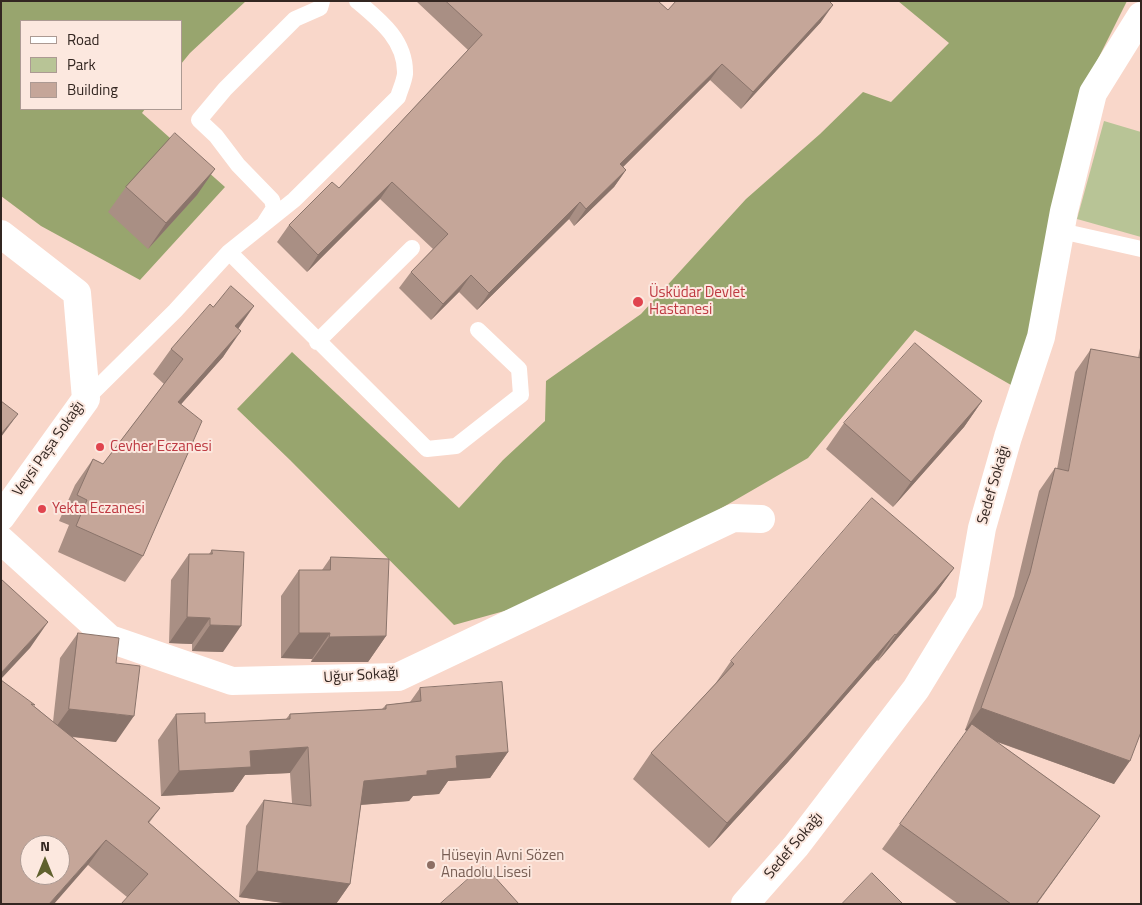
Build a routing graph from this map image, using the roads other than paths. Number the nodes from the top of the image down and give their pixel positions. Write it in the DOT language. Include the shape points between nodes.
graph roads {
  1 [pos="322,1"];
  2 [pos="357,1"];
  3 [pos="1141,16"];
  4 [pos="263,226"];
  5 [pos="1061,231"];
  6 [pos="1,234"];
  7 [pos="412,248"];
  8 [pos="1141,250"];
  9 [pos="228,252"];
  10 [pos="478,330"];
  11 [pos="317,342"];
  12 [pos="86,399"];
  13 [pos="1,517"];
  14 [pos="761,519"];
  15 [pos="1,540"];
  16 [pos="745,904"];
  1 -- 4 [label="lane" via="320,8 295,19 198,120 272,200 274,208"];
  2 -- 4 [label="lane" via="394,36 403,53 405,76 398,97 294,200"];
  3 -- 5 [label="street, Sedef Sokağı" via="1093,94"];
  4 -- 9 [label="lane"];
  5 -- 8 [label="lane"];
  5 -- 16 [label="street, Sedef Sokağı" via="1041,337 982,528 969,602 916,689 796,846"];
  6 -- 12 [label="street, Veysi Paşa Sokağı" via="76,293"];
  7 -- 11 [label="lane"];
  9 -- 11 [label="lane"];
  9 -- 12 [label="lane" via="175,311"];
  10 -- 11 [label="lane" via="519,369 520,395 456,446 427,449"];
  12 -- 13 [label="street, Veysi Paşa Sokağı"];
  14 -- 15 [label="street, Uğur Sokağı" via="733,518 398,676 232,681 110,639"];
}
